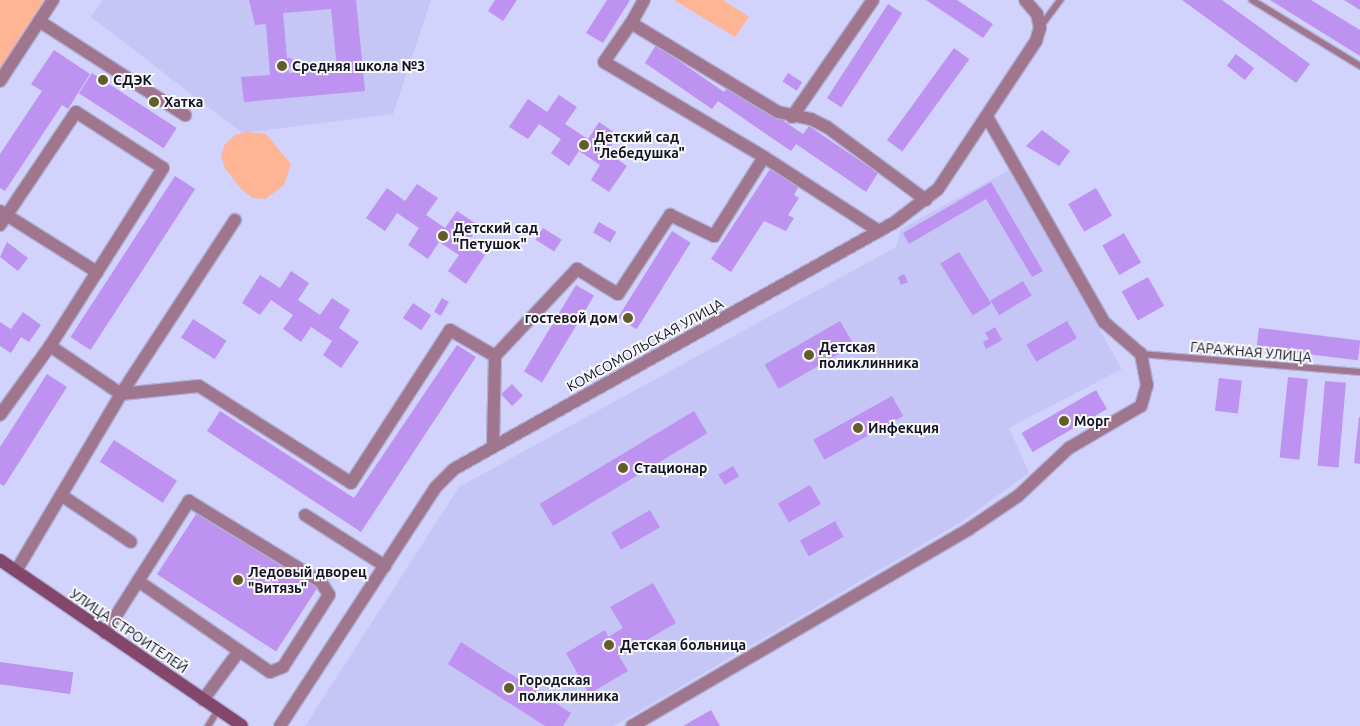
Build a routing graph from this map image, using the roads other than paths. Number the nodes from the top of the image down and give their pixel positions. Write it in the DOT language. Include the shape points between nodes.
graph roads {
  1 [pos="54,0"];
  2 [pos="644,0"];
  3 [pos="873,0"];
  4 [pos="1025,0"];
  5 [pos="1060,0"];
  6 [pos="1252,0"];
  7 [pos="39,21"];
  8 [pos="631,23"];
  9 [pos="1040,28"];
  10 [pos="1360,66"];
  11 [pos="0,81"];
  12 [pos="185,115"];
  13 [pos="792,117"];
  14 [pos="987,117"];
  15 [pos="764,157"];
  16 [pos="926,200"];
  17 [pos="2,217"];
  18 [pos="235,220"];
  19 [pos="878,231"];
  20 [pos="97,272"];
  21 [pos="50,346"];
  22 [pos="1141,354"];
  23 [pos="495,356"];
  24 [pos="1360,372"];
  25 [pos="121,394"];
  26 [pos="0,415"];
  27 [pos="493,445"];
  28 [pos="60,495"];
  29 [pos="306,515"];
  30 [pos="131,542"];
  31 [pos="0,560"];
  32 [pos="385,566"];
  33 [pos="16,571"];
  34 [pos="138,581"];
  35 [pos="105,632"];
  36 [pos="239,651"];
  37 [pos="203,700"];
  38 [pos="218,710"];
  39 [pos="208,726"];
  40 [pos="242,726"];
  41 [pos="280,726"];
  42 [pos="632,726"];
  1 -- 7 [label="street"];
  2 -- 8 [label="street"];
  3 -- 13 [label="street"];
  4 -- 9 [label="street" via="1037,14"];
  5 -- 9 [label="lane"];
  6 -- 10 [label="lane"];
  7 -- 11 [label="street"];
  7 -- 12 [label="street"];
  8 -- 13 [label="street" via="778,112"];
  8 -- 15 [label="street" via="604,62"];
  9 -- 14 [label="street, КОМСОМОЛЬСКАЯ УЛИЦА"];
  13 -- 16 [label="street" via="811,119 827,127"];
  14 -- 16 [label="street, КОМСОМОЛЬСКАЯ УЛИЦА" via="951,172"];
  14 -- 22 [label="street" via="1104,322"];
  15 -- 19 [label="street"];
  15 -- 23 [label="street" via="714,236 670,215 618,294 577,269"];
  16 -- 19 [label="street, КОМСОМОЛЬСКАЯ УЛИЦА"];
  17 -- 20 [label="street"];
  17 -- 20 [label="street" via="76,112 163,168"];
  18 -- 25 [label="street"];
  19 -- 27 [label="street, КОМСОМОЛЬСКАЯ УЛИЦА"];
  20 -- 21 [label="street"];
  21 -- 25 [label="street"];
  21 -- 26 [label="street"];
  22 -- 24 [label="lane, ГАРАЖНАЯ УЛИЦА"];
  22 -- 42 [label="street" via="1146,370 1146,396 1130,415 1086,437 1018,496 969,529"];
  23 -- 25 [label="street" via="450,330 351,483 199,386"];
  23 -- 27 [label="street"];
  25 -- 28 [label="street"];
  27 -- 32 [label="street, КОМСОМОЛЬСКАЯ УЛИЦА" via="454,469 436,487"];
  28 -- 30 [label="street"];
  28 -- 33 [label="street"];
  29 -- 32 [label="street"];
  31 -- 33 [label="main road, УЛИЦА СТРОИТЕЛЕЙ"];
  32 -- 41 [label="street, КОМСОМОЛЬСКАЯ УЛИЦА"];
  33 -- 35 [label="main road, УЛИЦА СТРОИТЕЛЕЙ"];
  34 -- 35 [label="street"];
  34 -- 36 [label="street"];
  34 -- 36 [label="street" via="189,501 321,582 329,595 283,667 270,672"];
  35 -- 37 [label="main road, УЛИЦА СТРОИТЕЛЕЙ"];
  36 -- 37 [label="street"];
  37 -- 38 [label="main road, УЛИЦА СТРОИТЕЛЕЙ"];
  38 -- 39 [label="lane"];
  38 -- 40 [label="main road, УЛИЦА СТРОИТЕЛЕЙ"];
}
